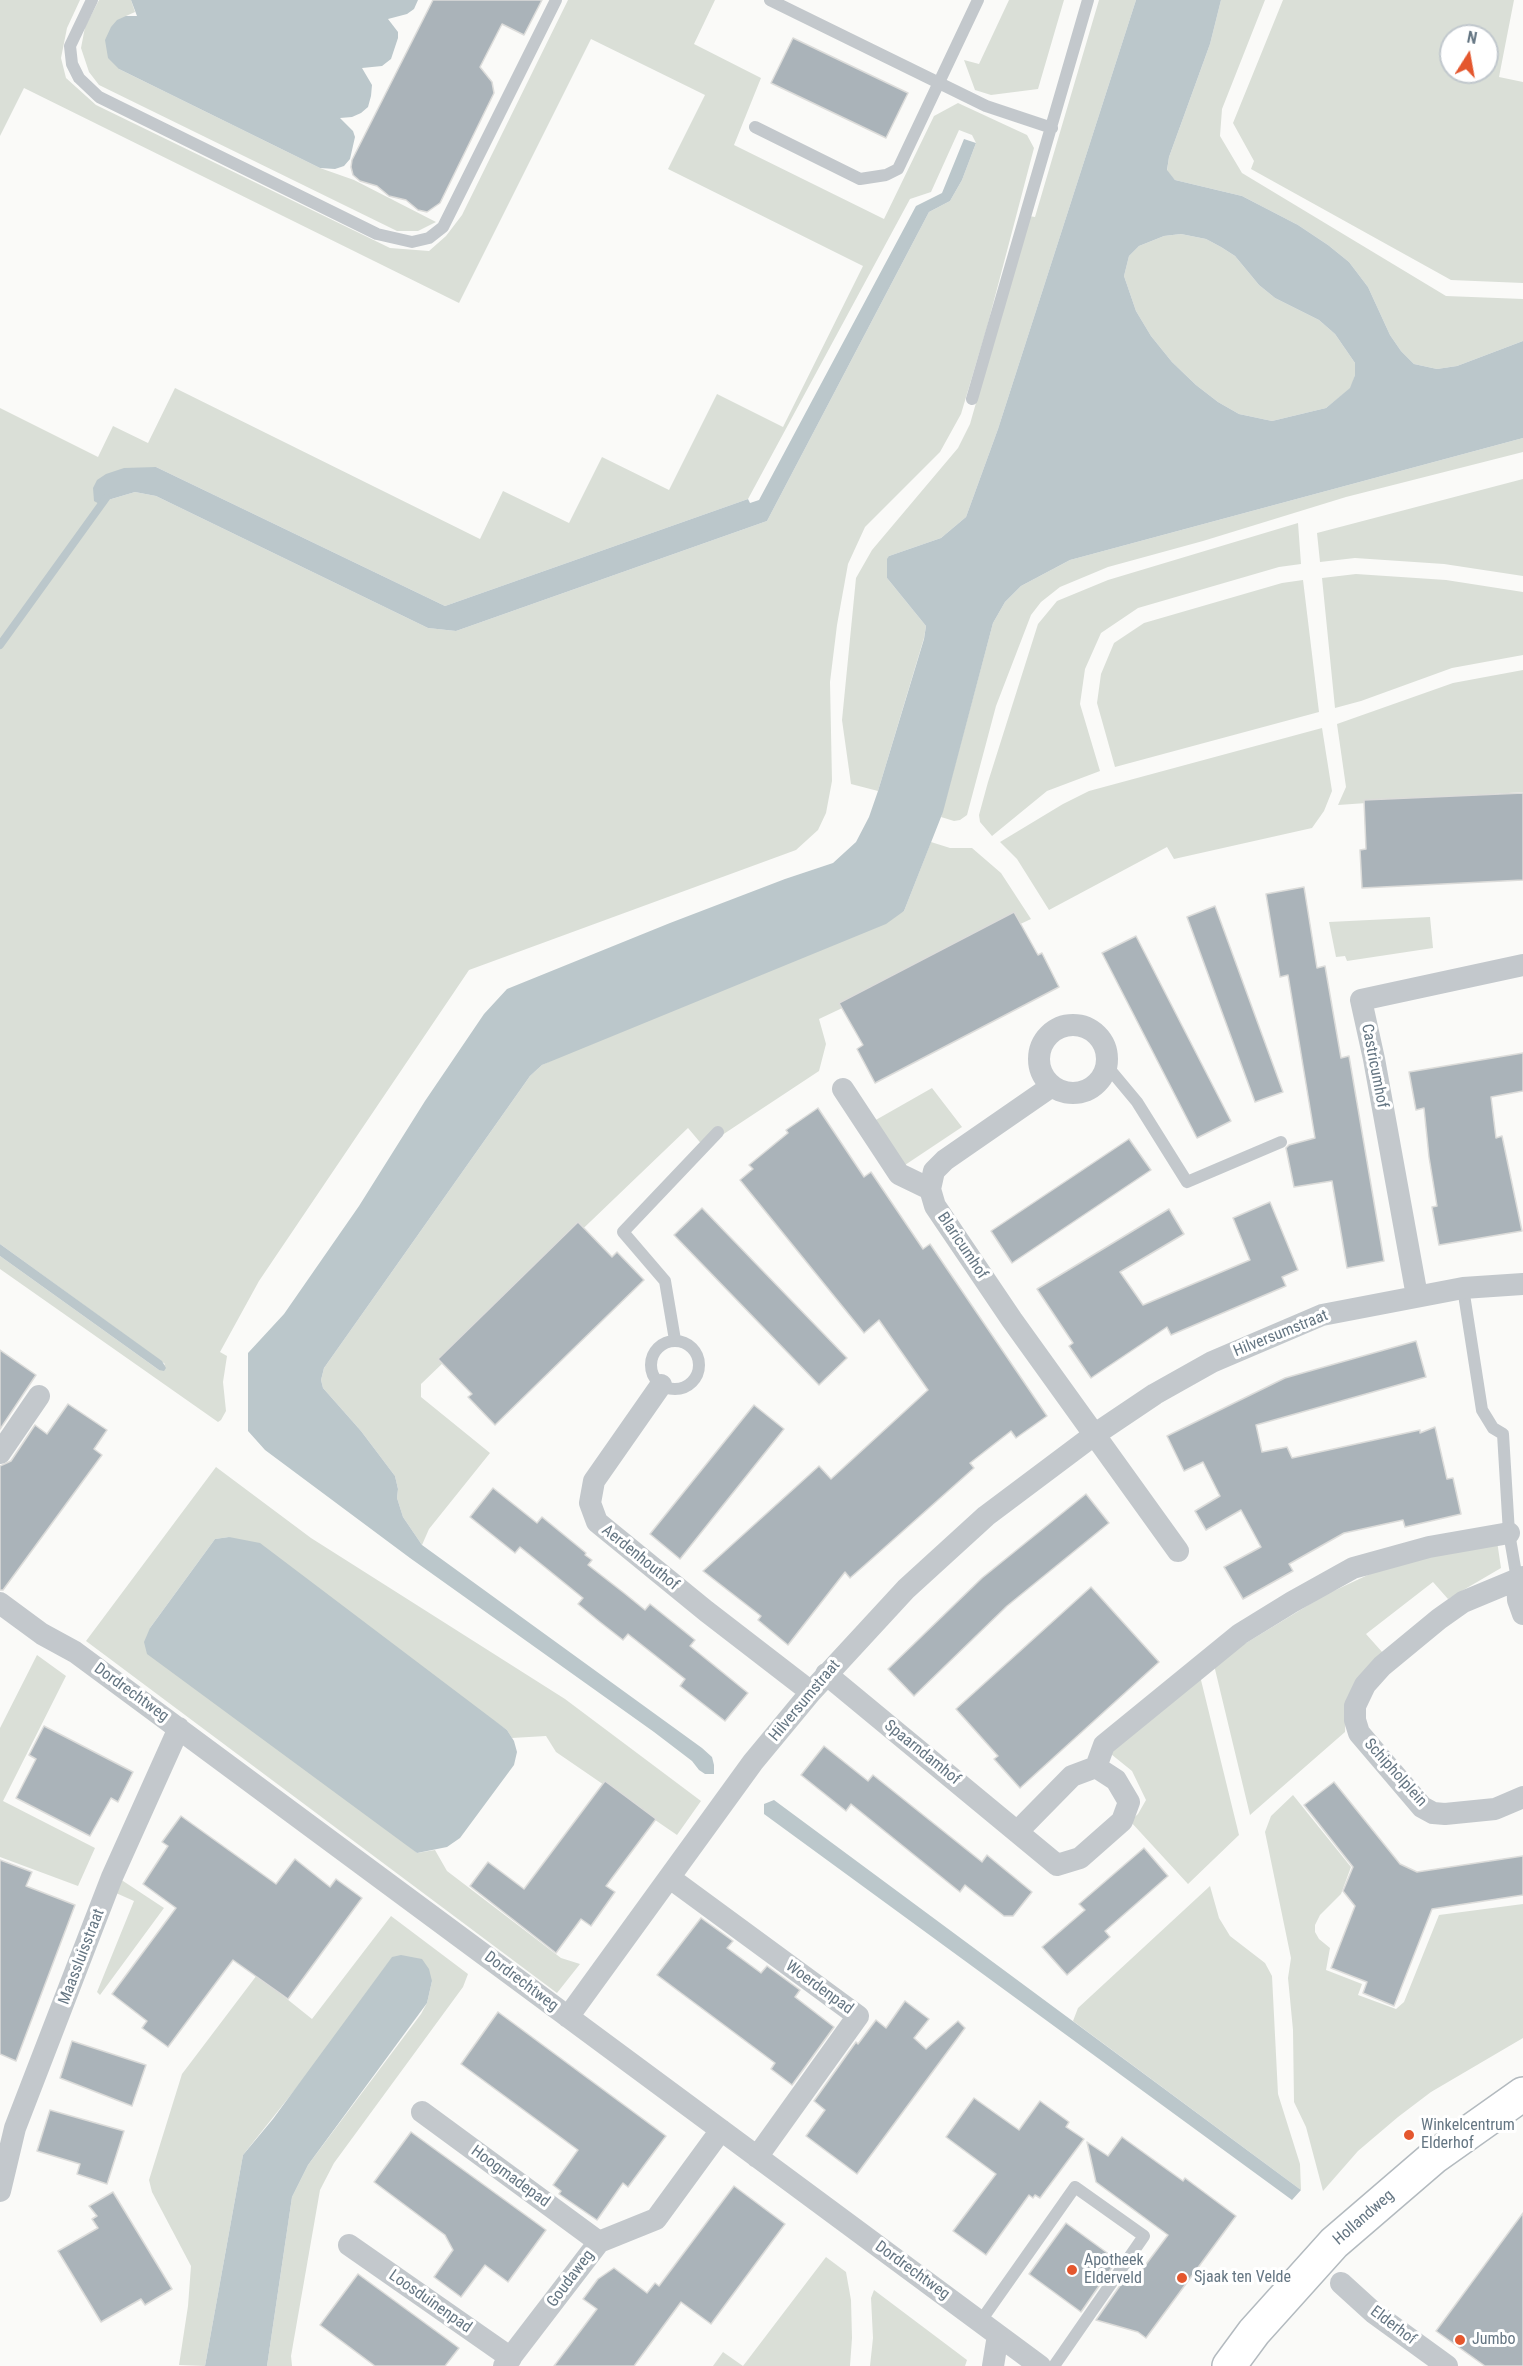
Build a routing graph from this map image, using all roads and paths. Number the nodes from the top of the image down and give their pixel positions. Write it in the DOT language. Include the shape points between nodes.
graph roads {
  1 [pos="92,0"];
  2 [pos="556,0"];
  3 [pos="770,0"];
  4 [pos="978,0"];
  5 [pos="1088,0"];
  6 [pos="937,82"];
  7 [pos="755,127"];
  8 [pos="1052,128"];
  9 [pos="972,399"];
  10 [pos="1523,965"];
  11 [pos="1107,1066"];
  12 [pos="1052,1086"];
  13 [pos="843,1089"];
  14 [pos="718,1132"];
  15 [pos="1281,1142"];
  16 [pos="930,1189"];
  17 [pos="1523,1284"];
  18 [pos="1463,1288"];
  19 [pos="1417,1296"];
  20 [pos="675,1340"];
  21 [pos="661,1385"];
  22 [pos="39,1396"];
  23 [pos="1094,1435"];
  24 [pos="0,1453"];
  25 [pos="1509,1533"];
  26 [pos="1178,1551"];
  27 [pos="1520,1578"];
  28 [pos="0,1603"];
  29 [pos="1523,1614"];
  30 [pos="826,1674"];
  31 [pos="811,1692"];
  32 [pos="179,1728"];
  33 [pos="1096,1767"];
  34 [pos="1523,1797"];
  35 [pos="1017,1832"];
  36 [pos="670,1878"];
  37 [pos="568,2017"];
  38 [pos="1523,2094"];
  39 [pos="422,2112"];
  40 [pos="722,2130"];
  41 [pos="757,2157"];
  42 [pos="0,2191"];
  43 [pos="599,2242"];
  44 [pos="349,2245"];
  45 [pos="1341,2283"];
  46 [pos="980,2322"];
  47 [pos="998,2335"];
  48 [pos="508,2362"];
  49 [pos="993,2366"];
  50 [pos="1040,2366"];
  51 [pos="1054,2366"];
  52 [pos="1229,2366"];
  53 [pos="1447,2366"];
  1 -- 2 [label="lane" via="70,46 79,78 99,97 377,234 412,242 429,238 443,227"];
  3 -- 6 [label="lane"];
  4 -- 6 [label="lane"];
  5 -- 8 [label="lane"];
  6 -- 7 [label="lane" via="898,169 886,176 860,178"];
  6 -- 8 [label="lane" via="986,106"];
  8 -- 9 [label="lane"];
  10 -- 19 [label="street, Castricumhof" via="1361,1000"];
  11 -- 12 [label="street" via="1095,1086 1085,1091 1062,1092"];
  11 -- 12 [label="street" via="1104,1044 1098,1035 1089,1028 1066,1025 1047,1036 1038,1054 1039,1067"];
  11 -- 15 [label="lane" via="1137,1102 1187,1182"];
  12 -- 16 [label="street" via="945,1160 934,1171"];
  13 -- 16 [label="street" via="899,1174"];
  14 -- 20 [label="lane" via="623,1232 665,1281"];
  16 -- 23 [label="street, Blaricumhof" via="935,1206 950,1229"];
  17 -- 18 [label="street, Hilversumstraat"];
  18 -- 19 [label="street, Hilversumstraat"];
  18 -- 25 [label="lane" via="1482,1410 1493,1428 1503,1434"];
  19 -- 23 [label="street, Hilversumstraat" via="1322,1315 1212,1362"];
  20 -- 21 [label="lane" via="660,1345 652,1358 652,1373"];
  20 -- 21 [label="lane" via="696,1351 698,1374 683,1388"];
  21 -- 31 [label="street, Aerdenhouthof" via="594,1480 590,1503 597,1522"];
  22 -- 24 [label="street"];
  23 -- 26 [label="street"];
  23 -- 30 [label="street, Hilversumstraat" via="986,1516 906,1589"];
  25 -- 27 [label="lane"];
  25 -- 33 [label="street" via="1429,1547 1353,1568 1292,1602 1240,1634 1104,1744"];
  27 -- 29 [label="street" via="1518,1600"];
  27 -- 34 [label="street, Schipholplein" via="1463,1602 1382,1666 1365,1685 1355,1706 1355,1720 1359,1733 1422,1807 1433,1813 1495,1809"];
  28 -- 32 [label="street, Dordrechtweg"];
  30 -- 31 [label="street, Hilversumstraat"];
  30 -- 35 [label="street, Spaarndamhof"];
  31 -- 36 [label="street, Hilversumstraat" via="753,1762"];
  32 -- 37 [label="street, Dordrechtweg"];
  32 -- 42 [label="street, Maassluisstraat" via="112,1877 15,2128"];
  33 -- 35 [label="street" via="1072,1776"];
  33 -- 35 [label="street, Spaarndamhof" via="1116,1780 1129,1802 1122,1821 1080,1858 1057,1865"];
  36 -- 37 [label="street, Hilversumstraat"];
  36 -- 41 [label="street, Woerdenpad" via="858,2016"];
  37 -- 40 [label="street, Dordrechtweg"];
  38 -- 52 [label="street, Hollandweg" via="1434,2157 1334,2243 1254,2332"];
  39 -- 43 [label="street, Hoogmadepad"];
  40 -- 41 [label="street, Dordrechtweg"];
  40 -- 43 [label="street, Goudaweg" via="656,2219"];
  41 -- 46 [label="street, Dordrechtweg"];
  43 -- 48 [label="street, Goudaweg"];
  44 -- 48 [label="street, Loosduinenpad"];
  45 -- 53 [label="street, Elderhof" via="1374,2313"];
  46 -- 47 [label="street, Dordrechtweg"];
  46 -- 51 [label="lane" via="1074,2187 1144,2236"];
  47 -- 49 [label="street"];
  47 -- 50 [label="street, Dordrechtweg"];
}
